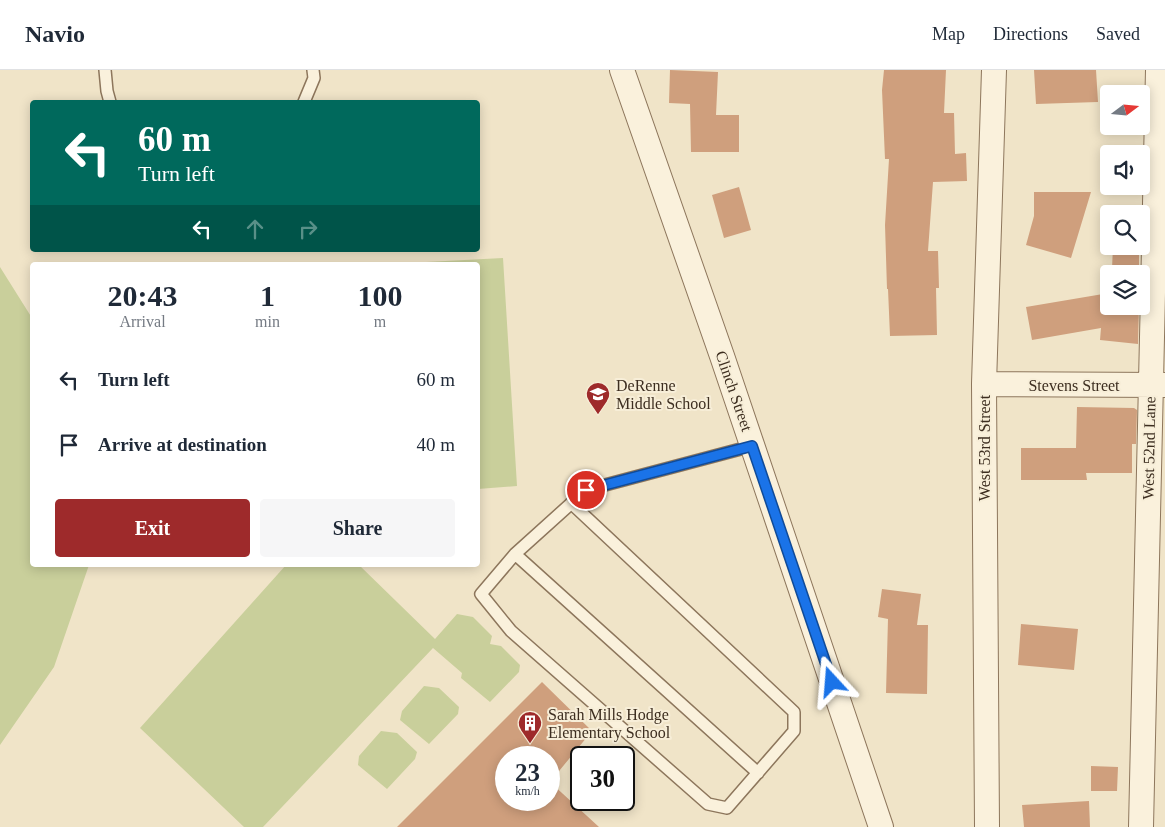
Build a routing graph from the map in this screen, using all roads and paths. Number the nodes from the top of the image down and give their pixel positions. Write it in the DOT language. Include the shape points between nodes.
graph roads {
  1 [pos="105,70"];
  2 [pos="313,70"];
  3 [pos="622,70"];
  4 [pos="994,70"];
  5 [pos="1158,70"];
  6 [pos="109,100"];
  7 [pos="305,100"];
  8 [pos="984,384"];
  9 [pos="1158,385"];
  10 [pos="752,446"];
  11 [pos="571,503"];
  12 [pos="515,554"];
  13 [pos="758,773"];
  14 [pos="881,827"];
  15 [pos="987,827"];
  16 [pos="1141,827"];
  1 -- 6 [label="lane"];
  2 -- 7 [label="lane" via="314,78"];
  3 -- 10 [label="street, Clinch Street"];
  4 -- 8 [label="street, West 53rd Street"];
  5 -- 9 [label="street, West 52nd Lane"];
  8 -- 9 [label="street, Stevens Street"];
  8 -- 15 [label="street, West 53rd Street"];
  9 -- 16 [label="street, West 52nd Lane"];
  10 -- 11 [label="lane" via="586,490"];
  10 -- 14 [label="street, Clinch Street"];
  11 -- 12 [label="lane"];
  11 -- 13 [label="lane" via="794,712 794,732"];
  12 -- 13 [label="lane"];
  12 -- 13 [label="lane" via="480,594 511,631 708,804 727,808"];
}
